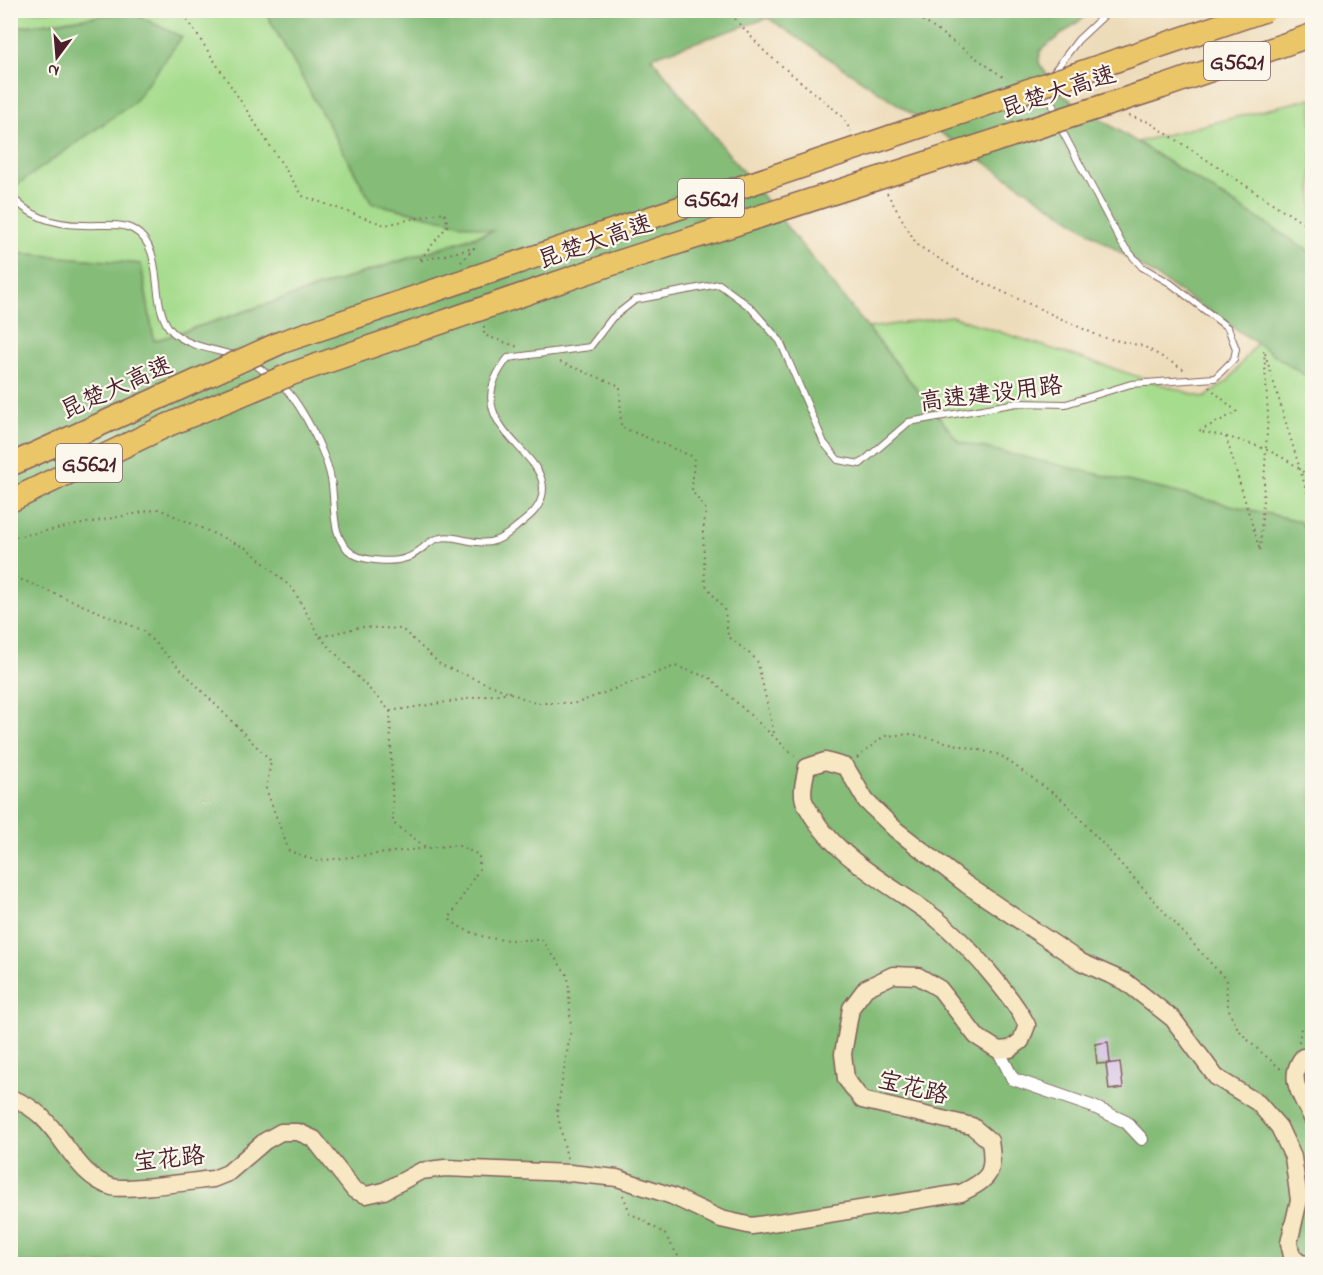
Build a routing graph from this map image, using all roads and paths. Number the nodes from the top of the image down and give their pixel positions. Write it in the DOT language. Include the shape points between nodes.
graph roads {
  1 [pos="182,10"];
  2 [pos="727,10"];
  3 [pos="1110,10"];
  4 [pos="1266,10"];
  5 [pos="1312,35"];
  6 [pos="853,135"];
  7 [pos="882,185"];
  8 [pos="10,194"];
  9 [pos="457,267"];
  10 [pos="484,324"];
  11 [pos="544,356"];
  12 [pos="1200,379"];
  13 [pos="1225,436"];
  14 [pos="1265,451"];
  15 [pos="10,465"];
  16 [pos="1300,468"];
  17 [pos="1312,481"];
  18 [pos="10,501"];
  19 [pos="1312,509"];
  20 [pos="10,538"];
  21 [pos="10,575"];
  22 [pos="320,636"];
  23 [pos="513,692"];
  24 [pos="390,711"];
  25 [pos="776,736"];
  26 [pos="807,767"];
  27 [pos="846,767"];
  28 [pos="427,848"];
  29 [pos="1312,1025"];
  30 [pos="998,1050"];
  31 [pos="1308,1057"];
  32 [pos="1294,1081"];
  33 [pos="10,1098"];
  34 [pos="1312,1118"];
  35 [pos="1142,1139"];
  36 [pos="570,1173"];
  37 [pos="625,1181"];
  38 [pos="683,1264"];
  39 [pos="873,1264"];
  40 [pos="936,1264"];
  41 [pos="1307,1264"];
  1 -- 9 [label="path" via="303,196 385,225 444,212 448,225 419,261 474,248"];
  2 -- 6 [label="path" via="765,52 842,115"];
  3 -- 12 [label="lane, 高速建设用路" via="1052,72 1049,94 1062,132 1122,244 1142,267 1170,283 1228,328 1236,349 1234,359 1215,378"];
  4 -- 15 [label="highway, 昆楚大高速 / G5621, bridge" via="282,342"];
  5 -- 18 [label="highway, 昆楚大高速 / G5621, bridge" via="630,258 294,373 168,425"];
  7 -- 12 [label="path" via="917,245 964,274 1101,337 1143,346"];
  8 -- 11 [label="lane, 高速建设用路" via="19,206 40,218 82,225 112,224 134,230 150,246 162,311 170,329 193,343 248,359 284,387 318,438 331,479 341,544 355,555 376,560 405,559 434,540 451,536 488,543 503,538 534,513 543,494 539,473 495,417 489,398 498,370 508,358"];
  10 -- 11 [label="path" via="484,335"];
  11 -- 12 [label="lane, 高速建设用路" via="590,347 612,318 635,300 719,284 750,308 780,342 824,443 838,460 860,464 909,422 1017,403 1066,404 1131,384"];
  11 -- 25 [label="path" via="620,386 621,427 694,457 692,491 706,510 705,584 725,611 728,636 757,660"];
  12 -- 13 [label="path" via="1237,412 1199,431"];
  13 -- 14 [label="path"];
  13 -- 14 [label="path" via="1260,551"];
  14 -- 16 [label="path"];
  14 -- 16 [label="path" via="1268,415 1264,350"];
  16 -- 17 [label="path"];
  16 -- 19 [label="path"];
  20 -- 22 [label="path" via="159,509 248,549 293,589"];
  21 -- 28 [label="path" via="142,630 271,761 266,789 290,851 317,861"];
  22 -- 23 [label="path" via="360,627 402,629 441,665"];
  22 -- 24 [label="path"];
  23 -- 24 [label="path"];
  23 -- 25 [label="path" via="535,703 577,703 675,666 710,678"];
  24 -- 28 [label="path" via="393,823"];
  25 -- 26 [label="path"];
  26 -- 27 [label="main road" via="825,761"];
  26 -- 30 [label="main road" via="804,802 826,832 858,864 940,921 1017,1005 1027,1024 1021,1041 1010,1049"];
  27 -- 32 [label="path" via="884,736 912,734 1000,755 1064,801 1171,917 1227,981 1225,1000 1236,1029"];
  27 -- 41 [label="main road" via="866,801 896,830 967,885 1081,962 1126,982 1173,1019 1216,1077 1258,1103 1279,1127 1293,1157 1299,1200 1289,1243 1292,1256"];
  28 -- 36 [label="path" via="457,845 479,855 478,869 449,919 465,932 492,940 542,940 568,976 571,1029 557,1112"];
  29 -- 31 [label="path" via="1301,1028 1298,1038"];
  30 -- 35 [label="street" via="1013,1079 1094,1107 1126,1122"];
  30 -- 37 [label="main road, 宝花路" via="976,1036 940,989 918,976 893,975 884,979 866,988 851,1008 843,1054 846,1079 862,1100 972,1126 990,1141 993,1162 983,1183 961,1193 752,1226 721,1219 672,1196"];
  31 -- 32 [label="main road" via="1296,1066"];
  32 -- 34 [label="main road"];
  33 -- 36 [label="main road, 宝花路" via="31,1106 47,1119 89,1175 114,1188 213,1179 228,1173 265,1141 281,1132 298,1131 314,1139 354,1190 366,1195 384,1191 421,1171 437,1169"];
  36 -- 37 [label="main road, 宝花路"];
  37 -- 38 [label="path" via="623,1197 630,1213 664,1233"];
  39 -- 40 [label="path" via="917,1260"];
}
